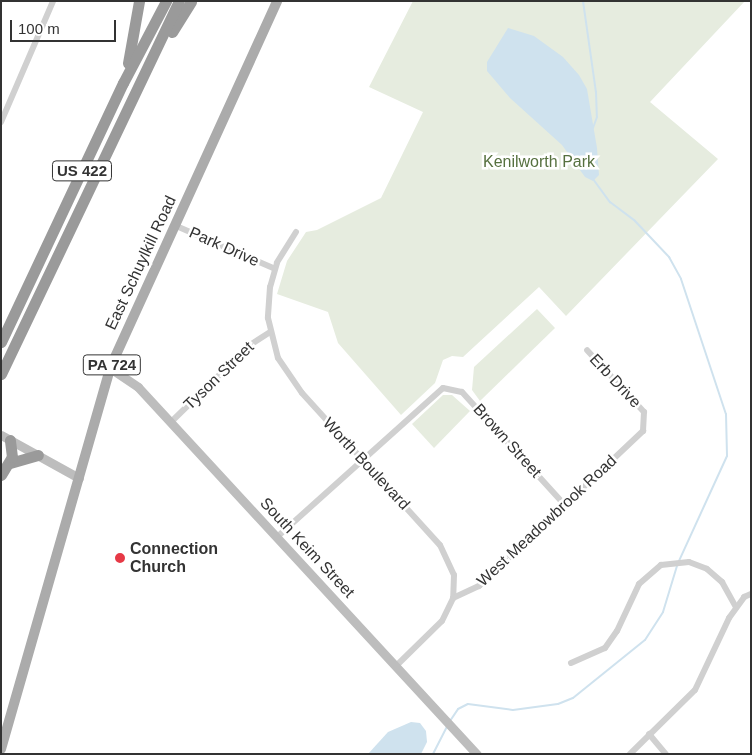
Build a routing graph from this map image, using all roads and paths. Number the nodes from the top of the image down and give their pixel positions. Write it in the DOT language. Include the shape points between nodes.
graph roads {
  1 [pos="53,1"];
  2 [pos="138,1"];
  3 [pos="166,1"];
  4 [pos="179,1"];
  5 [pos="191,1"];
  6 [pos="278,1"];
  7 [pos="149,67"];
  8 [pos="123,83"];
  9 [pos="1,122"];
  10 [pos="174,225"];
  11 [pos="296,232"];
  12 [pos="275,269"];
  13 [pos="270,332"];
  14 [pos="1,342"];
  15 [pos="586,350"];
  16 [pos="110,368"];
  17 [pos="1,374"];
  18 [pos="644,412"];
  19 [pos="170,423"];
  20 [pos="6,437"];
  21 [pos="38,455"];
  22 [pos="362,460"];
  23 [pos="10,463"];
  24 [pos="1,475"];
  25 [pos="79,478"];
  26 [pos="565,505"];
  27 [pos="276,537"];
  28 [pos="751,594"];
  29 [pos="453,598"];
  30 [pos="736,607"];
  31 [pos="571,663"];
  32 [pos="396,666"];
  33 [pos="649,734"];
  34 [pos="1,749"];
  35 [pos="477,754"];
  36 [pos="630,754"];
  37 [pos="666,754"];
  1 -- 9 [label="street"];
  2 -- 8 [label="highway" via="135,37"];
  3 -- 8 [label="highway, US 422"];
  4 -- 7 [label="highway, US 422"];
  5 -- 7 [label="highway"];
  6 -- 10 [label="main road, East Schuylkill Road / PA 724"];
  7 -- 17 [label="highway, US 422"];
  8 -- 14 [label="highway, US 422"];
  10 -- 12 [label="street, Park Drive"];
  10 -- 16 [label="main road, East Schuylkill Road / PA 724"];
  11 -- 12 [label="street, Worth Boulevard"];
  12 -- 13 [label="street, Worth Boulevard" via="268,301"];
  13 -- 19 [label="street, Tyson Street" via="250,344"];
  13 -- 22 [label="street, Worth Boulevard" via="278,358 292,381"];
  15 -- 18 [label="street, Erb Drive"];
  16 -- 19 [label="street, South Keim Street" via="130,380"];
  16 -- 25 [label="main road, East Schuylkill Road / PA 724"];
  18 -- 26 [label="street, West Meadowbrook Road" via="643,431"];
  19 -- 27 [label="street, South Keim Street"];
  20 -- 21 [label="street"];
  20 -- 23 [label="highway" via="13,451"];
  21 -- 23 [label="highway"];
  21 -- 25 [label="street"];
  22 -- 26 [label="street, Brown Street" via="443,388 462,392"];
  22 -- 27 [label="street"];
  22 -- 29 [label="street, Worth Boulevard" via="446,553 454,575"];
  23 -- 24 [label="highway"];
  25 -- 34 [label="main road, East Schuylkill Road / PA 724"];
  26 -- 29 [label="street, West Meadowbrook Road" via="479,586"];
  27 -- 32 [label="street, South Keim Street"];
  28 -- 30 [label="street"];
  29 -- 32 [label="street" via="442,621"];
  30 -- 31 [label="street" via="715,575 698,565 677,562 653,570 642,580 605,648"];
  30 -- 33 [label="street" via="695,690"];
  32 -- 35 [label="street, South Keim Street"];
  33 -- 36 [label="street"];
  33 -- 37 [label="street"];
}
